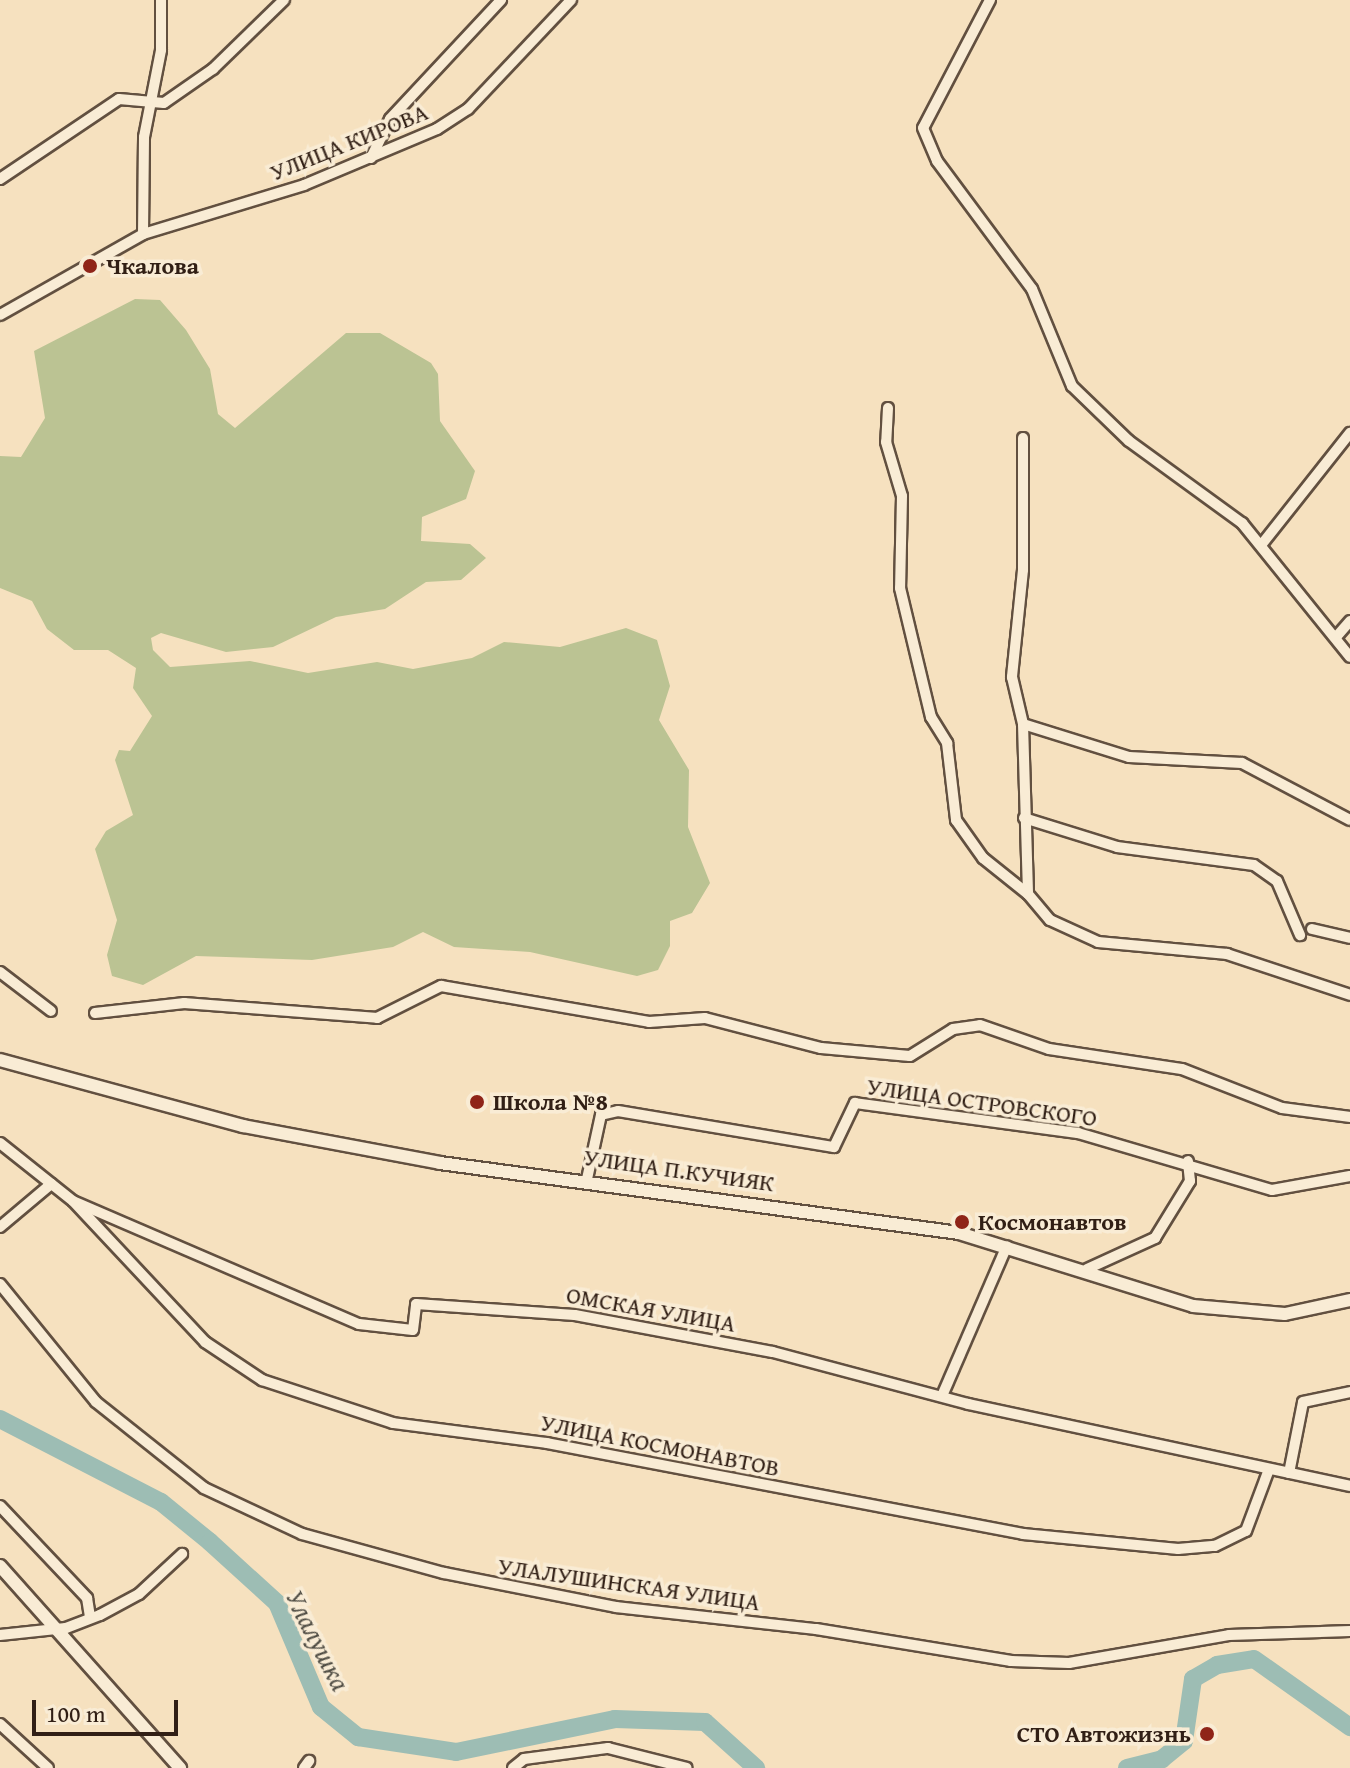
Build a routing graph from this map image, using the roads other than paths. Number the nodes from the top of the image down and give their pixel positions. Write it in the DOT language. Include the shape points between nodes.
graph roads {
  1 [pos="161,0"];
  2 [pos="284,0"];
  3 [pos="501,0"];
  4 [pos="571,0"];
  5 [pos="990,0"];
  6 [pos="149,104"];
  7 [pos="371,158"];
  8 [pos="0,179"];
  9 [pos="143,234"];
  10 [pos="0,315"];
  11 [pos="888,408"];
  12 [pos="1350,433"];
  13 [pos="1023,438"];
  14 [pos="1262,544"];
  15 [pos="1350,621"];
  16 [pos="1337,636"];
  17 [pos="1350,657"];
  18 [pos="1023,724"];
  19 [pos="1024,818"];
  20 [pos="1350,820"];
  21 [pos="1028,894"];
  22 [pos="1312,929"];
  23 [pos="1300,935"];
  24 [pos="1350,938"];
  25 [pos="0,972"];
  26 [pos="1350,995"];
  27 [pos="51,1011"];
  28 [pos="95,1013"];
  29 [pos="0,1060"];
  30 [pos="1350,1117"];
  31 [pos="0,1143"];
  32 [pos="1188,1161"];
  33 [pos="1350,1176"];
  34 [pos="587,1179"];
  35 [pos="51,1184"];
  36 [pos="73,1201"];
  37 [pos="0,1227"];
  38 [pos="1007,1246"];
  39 [pos="1087,1269"];
  40 [pos="0,1284"];
  41 [pos="1350,1300"];
  42 [pos="1350,1392"];
  43 [pos="942,1396"];
  44 [pos="1269,1469"];
  45 [pos="1289,1473"];
  46 [pos="1350,1486"];
  47 [pos="0,1506"];
  48 [pos="182,1554"];
  49 [pos="0,1566"];
  50 [pos="90,1617"];
  51 [pos="58,1628"];
  52 [pos="1350,1631"];
  53 [pos="0,1635"];
  54 [pos="0,1724"];
  55 [pos="48,1768"];
  56 [pos="180,1768"];
  57 [pos="513,1768"];
  58 [pos="687,1768"];
  1 -- 6 [label="street"];
  2 -- 6 [label="street" via="213,69 164,103"];
  3 -- 7 [label="street" via="390,119"];
  4 -- 7 [label="street, УЛИЦА КИРОВА" via="468,109"];
  5 -- 14 [label="street" via="923,128 937,161 1032,289 1072,386 1129,441"];
  6 -- 8 [label="street" via="119,99"];
  6 -- 9 [label="street"];
  7 -- 9 [label="street, УЛИЦА КИРОВА"];
  9 -- 10 [label="street, УЛИЦА КИРОВА"];
  11 -- 21 [label="street" via="886,442 902,496 900,588 931,717 947,743 956,820 983,858"];
  12 -- 14 [label="street"];
  13 -- 18 [label="street" via="1023,570 1012,677"];
  14 -- 16 [label="street"];
  15 -- 16 [label="street"];
  16 -- 17 [label="street"];
  18 -- 19 [label="street"];
  18 -- 20 [label="street" via="1129,757 1242,763"];
  19 -- 21 [label="street"];
  19 -- 23 [label="street" via="1117,847 1254,865 1277,881"];
  21 -- 26 [label="street" via="1050,920 1098,942 1227,954"];
  22 -- 24 [label="street"];
  25 -- 27 [label="street"];
  28 -- 30 [label="street" via="184,1003 377,1018 441,986 649,1022 705,1018 821,1048 910,1056 953,1029 980,1025 1049,1049 1182,1069 1282,1108"];
  29 -- 34 [label="street, УЛИЦА П.КУЧИЯК" via="243,1126 440,1163"];
  31 -- 35 [label="street, ОМСКАЯ УЛИЦА"];
  32 -- 33 [label="street, УЛИЦА ОСТРОВСКОГО" via="1272,1190"];
  32 -- 34 [label="street, УЛИЦА ОСТРОВСКОГО" via="1078,1133 855,1103 834,1147 601,1115"];
  32 -- 39 [label="street" via="1190,1181 1155,1238"];
  34 -- 38 [label="street, УЛИЦА П.КУЧИЯК" via="959,1233"];
  35 -- 36 [label="street, ОМСКАЯ УЛИЦА"];
  35 -- 37 [label="street"];
  36 -- 43 [label="street, ОМСКАЯ УЛИЦА" via="359,1324 413,1330 416,1304 546,1310 773,1352"];
  36 -- 44 [label="street, УЛИЦА КОСМОНАВТОВ" via="205,1342 262,1380 393,1423 547,1443 1023,1534 1178,1549 1215,1546 1246,1531"];
  38 -- 39 [label="street, УЛИЦА П.КУЧИЯК"];
  38 -- 43 [label="street"];
  39 -- 41 [label="street, УЛИЦА П.КУЧИЯК" via="1235,1313 1285,1314"];
  40 -- 52 [label="street, УЛАЛУШИНСКАЯ УЛИЦА" via="96,1402 204,1488 302,1534 444,1573 616,1607 816,1629 1011,1661 1069,1663 1229,1635"];
  42 -- 45 [label="street" via="1303,1402"];
  43 -- 44 [label="street, ОМСКАЯ УЛИЦА"];
  44 -- 45 [label="street, ОМСКАЯ УЛИЦА"];
  45 -- 46 [label="street, ОМСКАЯ УЛИЦА"];
  47 -- 50 [label="street" via="87,1598"];
  48 -- 50 [label="street" via="139,1594"];
  49 -- 51 [label="street"];
  50 -- 51 [label="street"];
  51 -- 53 [label="street"];
  51 -- 56 [label="street"];
  54 -- 55 [label="street"];
  57 -- 58 [label="street" via="524,1759 608,1748"];
}
